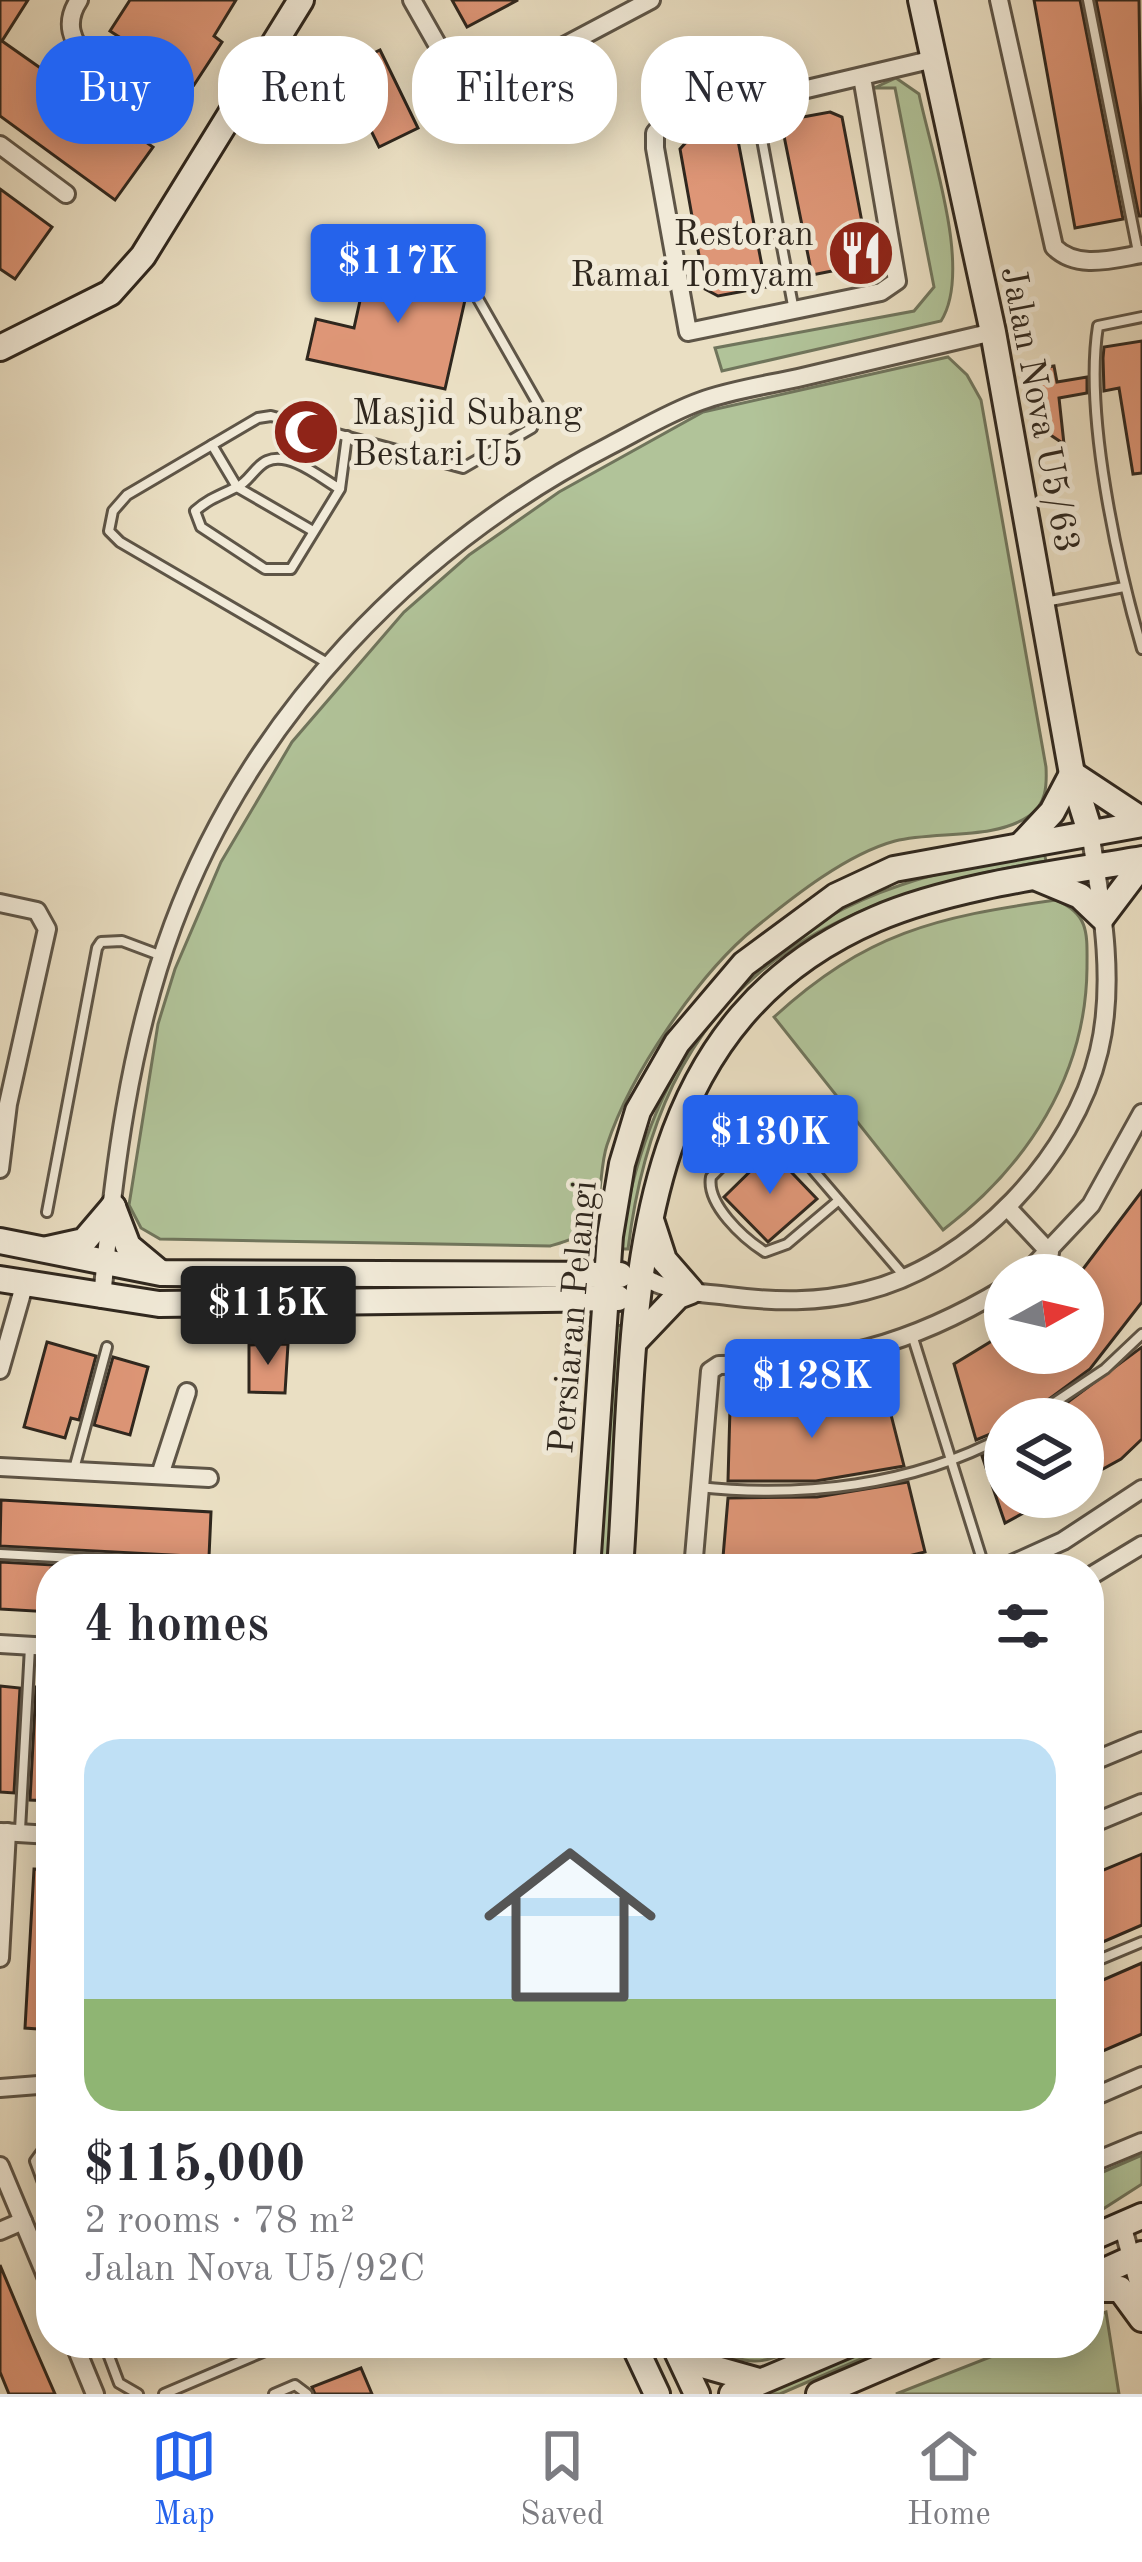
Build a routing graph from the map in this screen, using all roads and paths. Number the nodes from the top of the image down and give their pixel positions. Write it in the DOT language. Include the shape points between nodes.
graph roads {
  1 [pos="79,0"];
  2 [pos="301,0"];
  3 [pos="412,0"];
  4 [pos="650,0"];
  5 [pos="921,0"];
  6 [pos="999,0"];
  7 [pos="1088,0"];
  8 [pos="71,36"];
  9 [pos="934,59"];
  10 [pos="862,77"];
  11 [pos="809,88"];
  12 [pos="657,144"];
  13 [pos="763,144"];
  14 [pos="0,145"];
  15 [pos="66,194"];
  16 [pos="1140,255"];
  17 [pos="469,283"];
  18 [pos="794,310"];
  19 [pos="1142,317"];
  20 [pos="993,332"];
  21 [pos="0,348"];
  22 [pos="347,436"];
  23 [pos="212,445"];
  24 [pos="237,487"];
  25 [pos="340,489"];
  26 [pos="313,532"];
  27 [pos="1124,587"];
  28 [pos="1043,603"];
  29 [pos="1142,649"];
  30 [pos="330,665"];
  31 [pos="1072,774"];
  32 [pos="1142,822"];
  33 [pos="1090,832"];
  34 [pos="1022,843"];
  35 [pos="1142,862"];
  36 [pos="1096,867"];
  37 [pos="1039,879"];
  38 [pos="0,903"];
  39 [pos="1102,917"];
  40 [pos="164,956"];
  41 [pos="1142,1114"];
  42 [pos="0,1169"];
  43 [pos="838,1200"];
  44 [pos="113,1207"];
  45 [pos="1007,1207"];
  46 [pos="47,1212"];
  47 [pos="649,1216"];
  48 [pos="610,1236"];
  49 [pos="0,1240"];
  50 [pos="38,1251"];
  51 [pos="1051,1253"];
  52 [pos="105,1266"];
  53 [pos="161,1273"];
  54 [pos="905,1276"];
  55 [pos="12,1282"];
  56 [pos="606,1287"];
  57 [pos="647,1287"];
  58 [pos="550,1289"];
  59 [pos="691,1291"];
  60 [pos="102,1299"];
  61 [pos="984,1299"];
  62 [pos="1142,1334"];
  63 [pos="913,1338"];
  64 [pos="602,1339"];
  65 [pos="637,1339"];
  66 [pos="107,1347"];
  67 [pos="0,1370"];
  68 [pos="187,1392"];
  69 [pos="1062,1398"];
  70 [pos="984,1445"];
  71 [pos="951,1460"];
  72 [pos="0,1467"];
  73 [pos="74,1471"];
  74 [pos="160,1475"];
  75 [pos="209,1478"];
  76 [pos="697,1486"];
  77 [pos="1142,1490"];
  78 [pos="1142,1545"];
  79 [pos="0,1554"];
  80 [pos="588,1554"];
  81 [pos="621,1554"];
  82 [pos="694,1554"];
  83 [pos="980,1554"];
  84 [pos="1034,1554"];
  85 [pos="36,1556"];
  86 [pos="1104,1568"];
  87 [pos="0,1644"];
  88 [pos="30,1646"];
  89 [pos="36,1646"];
  90 [pos="1142,1741"];
  91 [pos="1104,1757"];
  92 [pos="1142,1803"];
  93 [pos="1104,1819"];
  94 [pos="9,1832"];
  95 [pos="1142,1942"];
  96 [pos="0,1958"];
  97 [pos="1104,1958"];
  98 [pos="1142,2076"];
  99 [pos="36,2085"];
  100 [pos="0,2088"];
  101 [pos="1104,2092"];
  102 [pos="1142,2142"];
  103 [pos="1104,2158"];
  104 [pos="0,2166"];
  105 [pos="1132,2220"];
  106 [pos="23,2221"];
  107 [pos="0,2230"];
  108 [pos="1104,2232"];
  109 [pos="36,2252"];
  110 [pos="1139,2256"];
  111 [pos="1104,2271"];
  112 [pos="1104,2288"];
  113 [pos="1142,2297"];
  114 [pos="1142,2319"];
  115 [pos="80,2358"];
  116 [pos="110,2358"];
  117 [pos="249,2358"];
  118 [pos="634,2358"];
  119 [pos="640,2358"];
  120 [pos="680,2358"];
  121 [pos="698,2358"];
  122 [pos="818,2358"];
  123 [pos="903,2358"];
  124 [pos="765,2381"];
  125 [pos="95,2394"];
  126 [pos="138,2394"];
  127 [pos="164,2394"];
  128 [pos="274,2394"];
  129 [pos="307,2394"];
  130 [pos="632,2394"];
  131 [pos="657,2394"];
  132 [pos="697,2394"];
  133 [pos="732,2394"];
  134 [pos="819,2394"];
  1 -- 8 [label="street"];
  2 -- 21 [label="street" via="143,256 110,293"];
  3 -- 4 [label="street" via="458,81 483,89"];
  5 -- 9 [label="street, Jalan Nova U5/63"];
  6 -- 16 [label="street" via="1046,226 1066,259"];
  7 -- 16 [label="lane"];
  9 -- 10 [label="street"];
  9 -- 20 [label="street, Jalan Nova U5/63"];
  10 -- 11 [label="street"];
  10 -- 18 [label="street" via="897,281 881,292"];
  12 -- 18 [label="street" via="688,332"];
  13 -- 18 [label="lane"];
  14 -- 15 [label="street"];
  17 -- 22 [label="lane" via="538,404 532,428 463,467"];
  19 -- 27 [label="lane" via="1098,326 1093,365"];
  20 -- 28 [label="street, Jalan Nova U5/63"];
  20 -- 30 [label="street" via="700,401 648,425 534,485 482,523 423,568"];
  22 -- 23 [label="lane" via="272,416"];
  22 -- 25 [label="lane"];
  23 -- 24 [label="lane"];
  23 -- 30 [label="lane" via="127,495 113,511 110,532"];
  24 -- 25 [label="lane" via="276,459"];
  24 -- 26 [label="lane"];
  24 -- 26 [label="lane" via="221,489 195,516 266,569 291,569"];
  25 -- 26 [label="lane"];
  27 -- 28 [label="lane"];
  27 -- 29 [label="lane"];
  28 -- 31 [label="street, Jalan Nova U5/63"];
  30 -- 40 [label="street" via="247,776 207,848"];
  31 -- 32 [label="street"];
  31 -- 33 [label="street, Jalan Nova U5/63"];
  31 -- 34 [label="street" via="1052,812"];
  32 -- 33 [label="street, Persiaran Pelangi"];
  33 -- 34 [label="street, Persiaran Pelangi"];
  33 -- 36 [label="street"];
  34 -- 48 [label="street, Persiaran Pelangi" via="861,881 744,964 688,1029 638,1111"];
  35 -- 36 [label="street, Persiaran Pelangi"];
  35 -- 39 [label="street"];
  36 -- 37 [label="street, Persiaran Pelangi"];
  36 -- 39 [label="street"];
  37 -- 39 [label="street" via="1080,896"];
  37 -- 47 [label="street, Persiaran Pelangi" via="877,918 766,990 708,1059 680,1109"];
  38 -- 42 [label="street" via="37,911 47,929"];
  39 -- 45 [label="street" via="1105,1016 1086,1093 1056,1147"];
  40 -- 44 [label="street" via="135,1057"];
  40 -- 46 [label="lane" via="122,941 98,948"];
  41 -- 51 [label="street" via="1102,1188"];
  43 -- 43 [label="lane" via="767,1127 709,1186 764,1252 788,1244"];
  43 -- 54 [label="lane"];
  44 -- 50 [label="street" via="84,1241"];
  44 -- 52 [label="street"];
  44 -- 53 [label="street" via="128,1246"];
  45 -- 51 [label="street"];
  45 -- 54 [label="street"];
  47 -- 57 [label="street, Persiaran Pelangi"];
  47 -- 59 [label="street" via="664,1260"];
  48 -- 56 [label="street, Persiaran Pelangi"];
  48 -- 58 [label="street"];
  49 -- 50 [label="street"];
  50 -- 52 [label="street"];
  52 -- 53 [label="street"];
  52 -- 60 [label="street"];
  53 -- 58 [label="street"];
  54 -- 59 [label="street" via="816,1300"];
  55 -- 60 [label="street"];
  55 -- 67 [label="street"];
  56 -- 57 [label="street"];
  56 -- 58 [label="street"];
  56 -- 64 [label="street, Persiaran Pelangi"];
  57 -- 59 [label="street"];
  57 -- 65 [label="street, Persiaran Pelangi"];
  58 -- 60 [label="street" via="380,1305"];
  58 -- 64 [label="street"];
  59 -- 65 [label="street"];
  61 -- 63 [label="street"];
  62 -- 69 [label="lane"];
  63 -- 71 [label="lane"];
  63 -- 76 [label="street" via="710,1371"];
  64 -- 80 [label="street, Persiaran Pelangi"];
  65 -- 81 [label="street, Persiaran Pelangi"];
  66 -- 73 [label="lane"];
  68 -- 74 [label="street"];
  70 -- 71 [label="lane"];
  71 -- 76 [label="lane" via="827,1490"];
  71 -- 83 [label="lane"];
  72 -- 73 [label="street"];
  73 -- 74 [label="street"];
  74 -- 75 [label="street"];
  76 -- 82 [label="street"];
  77 -- 84 [label="street"];
  78 -- 86 [label="street"];
  79 -- 85 [label="lane"];
  87 -- 88 [label="street"];
  88 -- 89 [label="street"];
  88 -- 94 [label="lane"];
  90 -- 91 [label="street"];
  92 -- 93 [label="street"];
  94 -- 96 [label="street"];
  95 -- 97 [label="lane"];
  98 -- 101 [label="street"];
  99 -- 100 [label="street"];
  102 -- 103 [label="street"];
  104 -- 106 [label="street"];
  105 -- 108 [label="street"];
  105 -- 110 [label="street"];
  106 -- 107 [label="street"];
  106 -- 109 [label="street"];
  110 -- 111 [label="street"];
  110 -- 113 [label="street"];
  112 -- 114 [label="street" via="1120,2289"];
  115 -- 125 [label="street"];
  116 -- 126 [label="lane" via="119,2383"];
  117 -- 127 [label="lane"];
  118 -- 130 [label="street"];
  119 -- 131 [label="street"];
  120 -- 132 [label="street"];
  121 -- 124 [label="street"];
  122 -- 124 [label="street"];
  123 -- 134 [label="street"];
  124 -- 133 [label="street"];
  128 -- 129 [label="lane" via="299,2385"];
}
